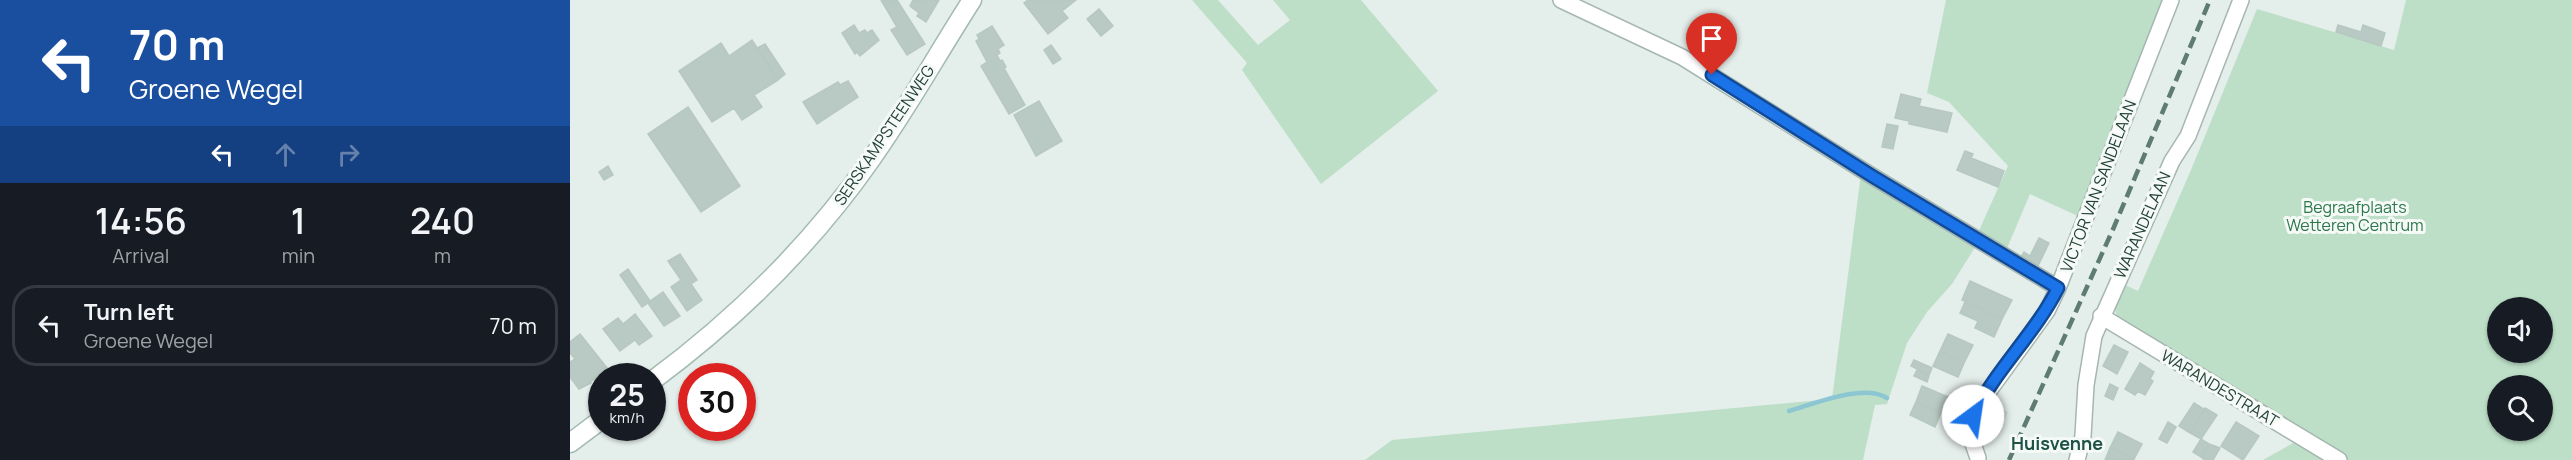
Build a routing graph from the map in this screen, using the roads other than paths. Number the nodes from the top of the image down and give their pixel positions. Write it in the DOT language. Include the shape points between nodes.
graph roads {
  1 [pos="972,0"];
  2 [pos="1560,0"];
  3 [pos="2171,0"];
  4 [pos="2241,0"];
  5 [pos="2058,288"];
  6 [pos="2101,316"];
  7 [pos="666,370"];
  8 [pos="588,430"];
  9 [pos="570,443"];
  10 [pos="1978,458"];
  11 [pos="2077,460"];
  12 [pos="2339,460"];
  1 -- 7 [label="street, SERSKAMPSTEENWEG" via="873,157 836,207 746,304"];
  2 -- 5 [label="street" via="1682,57"];
  3 -- 5 [label="street, VICTOR VAN SANDELAAN"];
  4 -- 6 [label="street, WARANDELAAN" via="2188,136 2172,161"];
  5 -- 10 [label="street, VICTOR VAN SANDELAAN" via="2047,311 1973,416 1971,438"];
  6 -- 11 [label="street, WARANDELAAN" via="2091,350"];
  6 -- 12 [label="street, WARANDESTRAAT"];
  8 -- 9 [label="street"];
}
